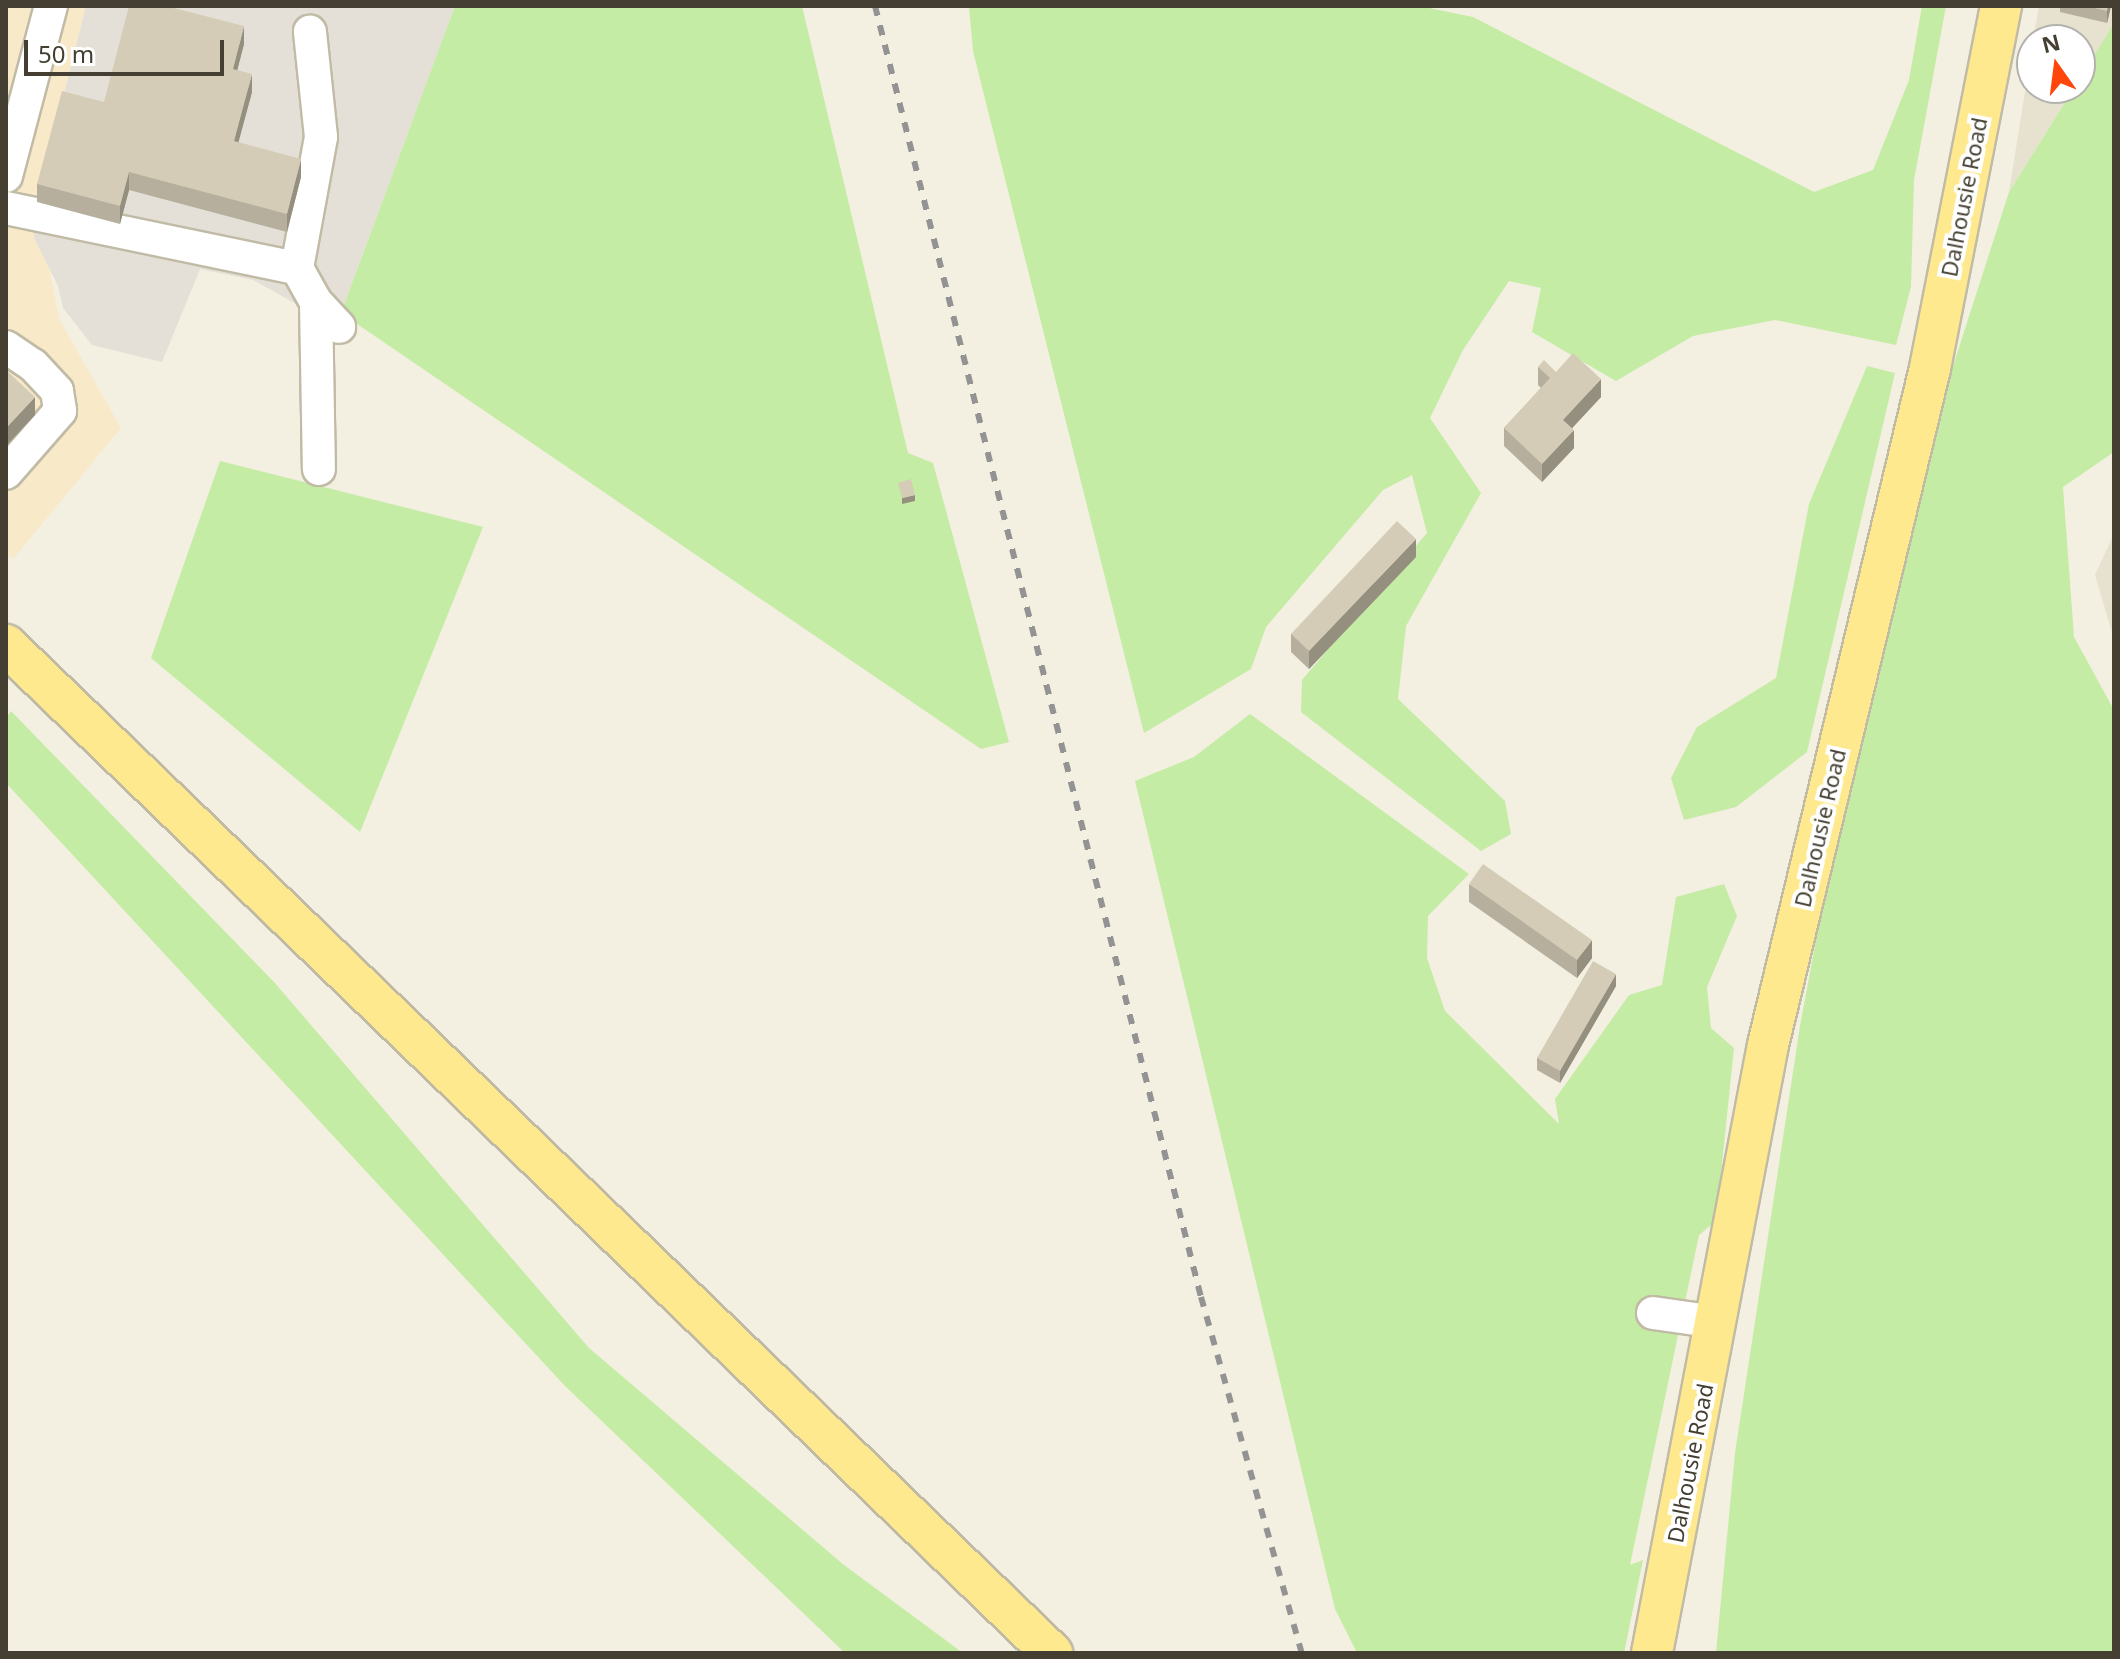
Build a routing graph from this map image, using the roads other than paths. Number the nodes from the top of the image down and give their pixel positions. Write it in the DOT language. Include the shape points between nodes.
graph roads {
  1 [pos="51,6"];
  2 [pos="2001,6"];
  3 [pos="310,32"];
  4 [pos="6,176"];
  5 [pos="6,208"];
  6 [pos="297,268"];
  7 [pos="316,302"];
  8 [pos="339,327"];
  9 [pos="6,347"];
  10 [pos="319,469"];
  11 [pos="6,473"];
  12 [pos="6,645"];
  13 [pos="1653,1313"];
  14 [pos="1716,1322"];
  15 [pos="1052,1653"];
  16 [pos="1652,1653"];
  1 -- 4 [label="lane"];
  2 -- 14 [label="main road, Dalhousie Road" via="1930,368 1768,1045"];
  3 -- 6 [label="lane" via="321,137"];
  5 -- 6 [label="lane"];
  6 -- 7 [label="lane"];
  7 -- 8 [label="lane"];
  7 -- 10 [label="lane"];
  9 -- 11 [label="lane" via="33,365 57,391 60,411"];
  12 -- 15 [label="main road"];
  13 -- 14 [label="lane"];
  14 -- 16 [label="main road, Dalhousie Road"];
}
